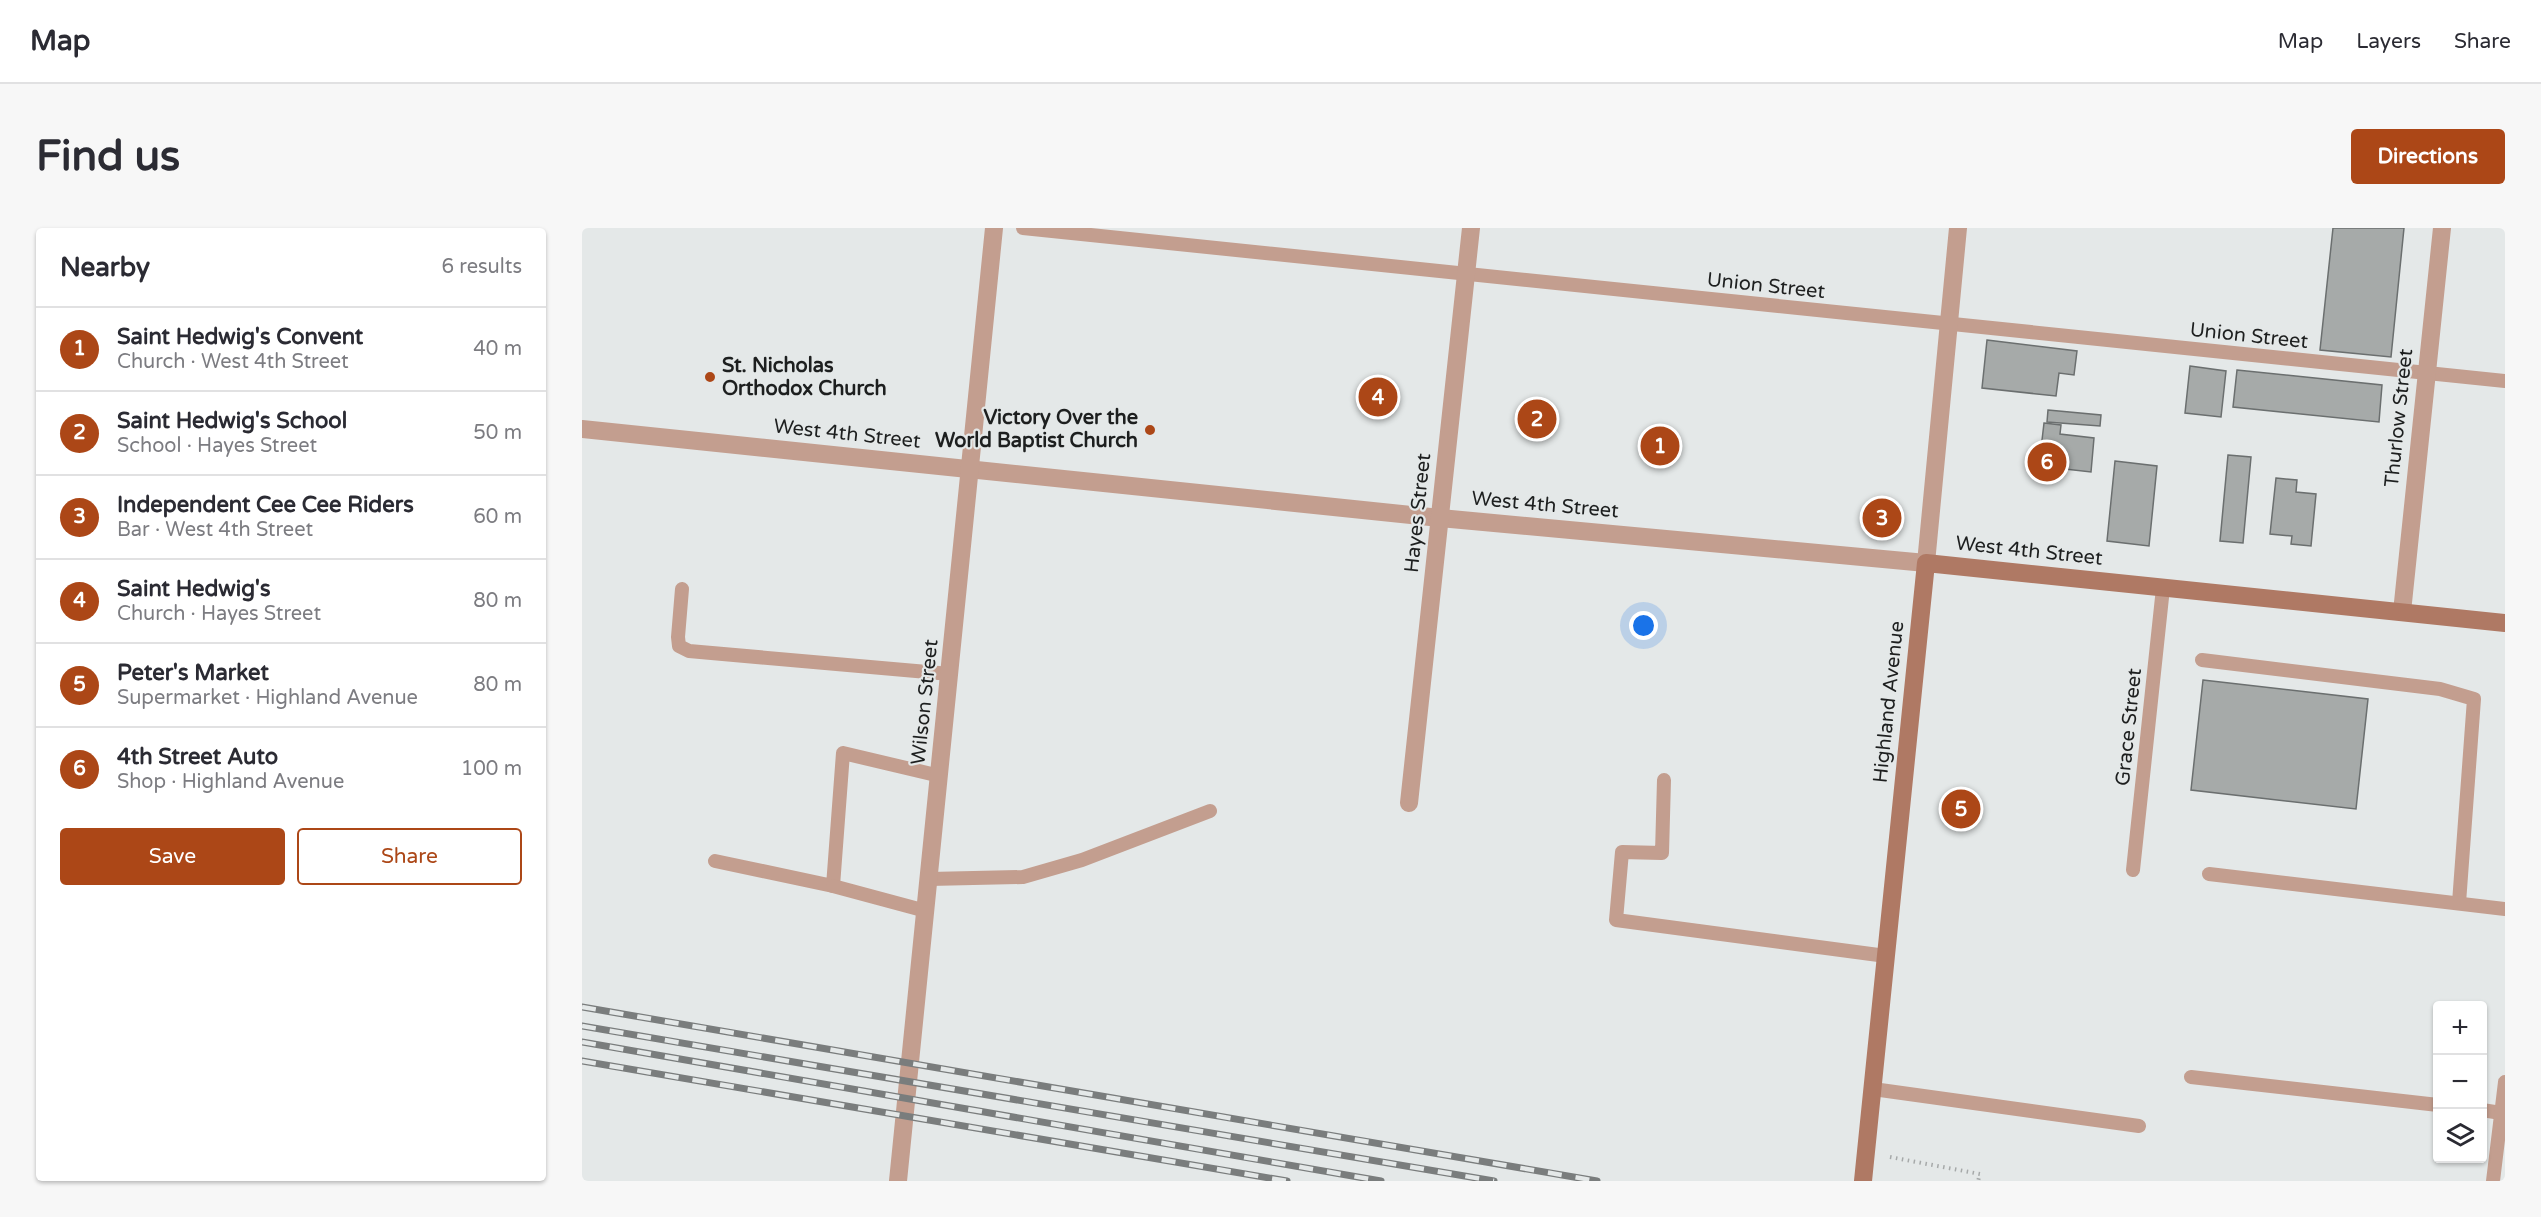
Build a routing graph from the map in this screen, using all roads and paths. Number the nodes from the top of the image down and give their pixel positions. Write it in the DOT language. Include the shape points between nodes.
graph roads {
  1 [pos="994,228"];
  2 [pos="1023,228"];
  3 [pos="1471,228"];
  4 [pos="1958,228"];
  5 [pos="2442,228"];
  6 [pos="1466,274"];
  7 [pos="1949,324"];
  8 [pos="2426,374"];
  9 [pos="2505,381"];
  10 [pos="582,429"];
  11 [pos="971,469"];
  12 [pos="1440,518"];
  13 [pos="1926,563"];
  14 [pos="2163,588"];
  15 [pos="682,589"];
  16 [pos="2402,612"];
  17 [pos="2505,623"];
  18 [pos="2202,660"];
  19 [pos="950,674"];
  20 [pos="940,776"];
  21 [pos="1664,780"];
  22 [pos="1409,802"];
  23 [pos="1210,811"];
  24 [pos="715,861"];
  25 [pos="2133,870"];
  26 [pos="2209,874"];
  27 [pos="929,879"];
  28 [pos="833,886"];
  29 [pos="2459,903"];
  30 [pos="2505,909"];
  31 [pos="926,910"];
  32 [pos="1886,956"];
  33 [pos="2191,1077"];
  34 [pos="2505,1082"];
  35 [pos="1873,1089"];
  36 [pos="2433,1104"];
  37 [pos="2487,1111"];
  38 [pos="2501,1113"];
  39 [pos="2139,1126"];
  40 [pos="1866,1153"];
  41 [pos="898,1181"];
  42 [pos="1863,1181"];
  43 [pos="1978,1181"];
  44 [pos="2493,1181"];
  1 -- 11 [label="street, Wilson Street"];
  2 -- 6 [label="lane, Union Street"];
  3 -- 6 [label="street, Hayes Street"];
  4 -- 7 [label="street, Highland Avenue"];
  5 -- 8 [label="street, Thurlow Street"];
  6 -- 7 [label="lane, Union Street"];
  6 -- 12 [label="street, Hayes Street"];
  7 -- 8 [label="lane, Union Street"];
  7 -- 13 [label="street, Highland Avenue"];
  8 -- 9 [label="lane, Union Street"];
  8 -- 16 [label="street, Thurlow Street"];
  10 -- 11 [label="street, West 4th Street"];
  11 -- 12 [label="street, West 4th Street"];
  11 -- 19 [label="street, Wilson Street"];
  12 -- 13 [label="street, West 4th Street"];
  12 -- 22 [label="street, Hayes Street"];
  13 -- 14 [label="main road, West 4th Street"];
  13 -- 32 [label="main road, Highland Avenue"];
  14 -- 16 [label="main road, West 4th Street"];
  14 -- 25 [label="lane, Grace Street"];
  15 -- 19 [label="lane" via="679,646 689,651"];
  16 -- 17 [label="main road, West 4th Street"];
  18 -- 29 [label="lane" via="2440,689 2474,699"];
  19 -- 20 [label="street, Wilson Street"];
  20 -- 27 [label="street, Wilson Street"];
  20 -- 28 [label="lane" via="843,753"];
  21 -- 32 [label="lane" via="1662,853 1622,852 1616,920"];
  23 -- 27 [label="lane" via="1082,860 1023,877"];
  24 -- 28 [label="lane"];
  26 -- 29 [label="lane"];
  27 -- 31 [label="street, Wilson Street"];
  28 -- 31 [label="lane"];
  29 -- 30 [label="lane"];
  31 -- 41 [label="street, Wilson Street"];
  32 -- 35 [label="main road, Highland Avenue"];
  33 -- 36 [label="lane"];
  34 -- 38 [label="lane"];
  35 -- 39 [label="lane"];
  35 -- 40 [label="main road, Highland Avenue"];
  37 -- 38 [label="lane"];
  38 -- 44 [label="lane"];
  40 -- 42 [label="main road, Highland Avenue"];
  40 -- 43 [label="path" via="1980,1174"];
}
